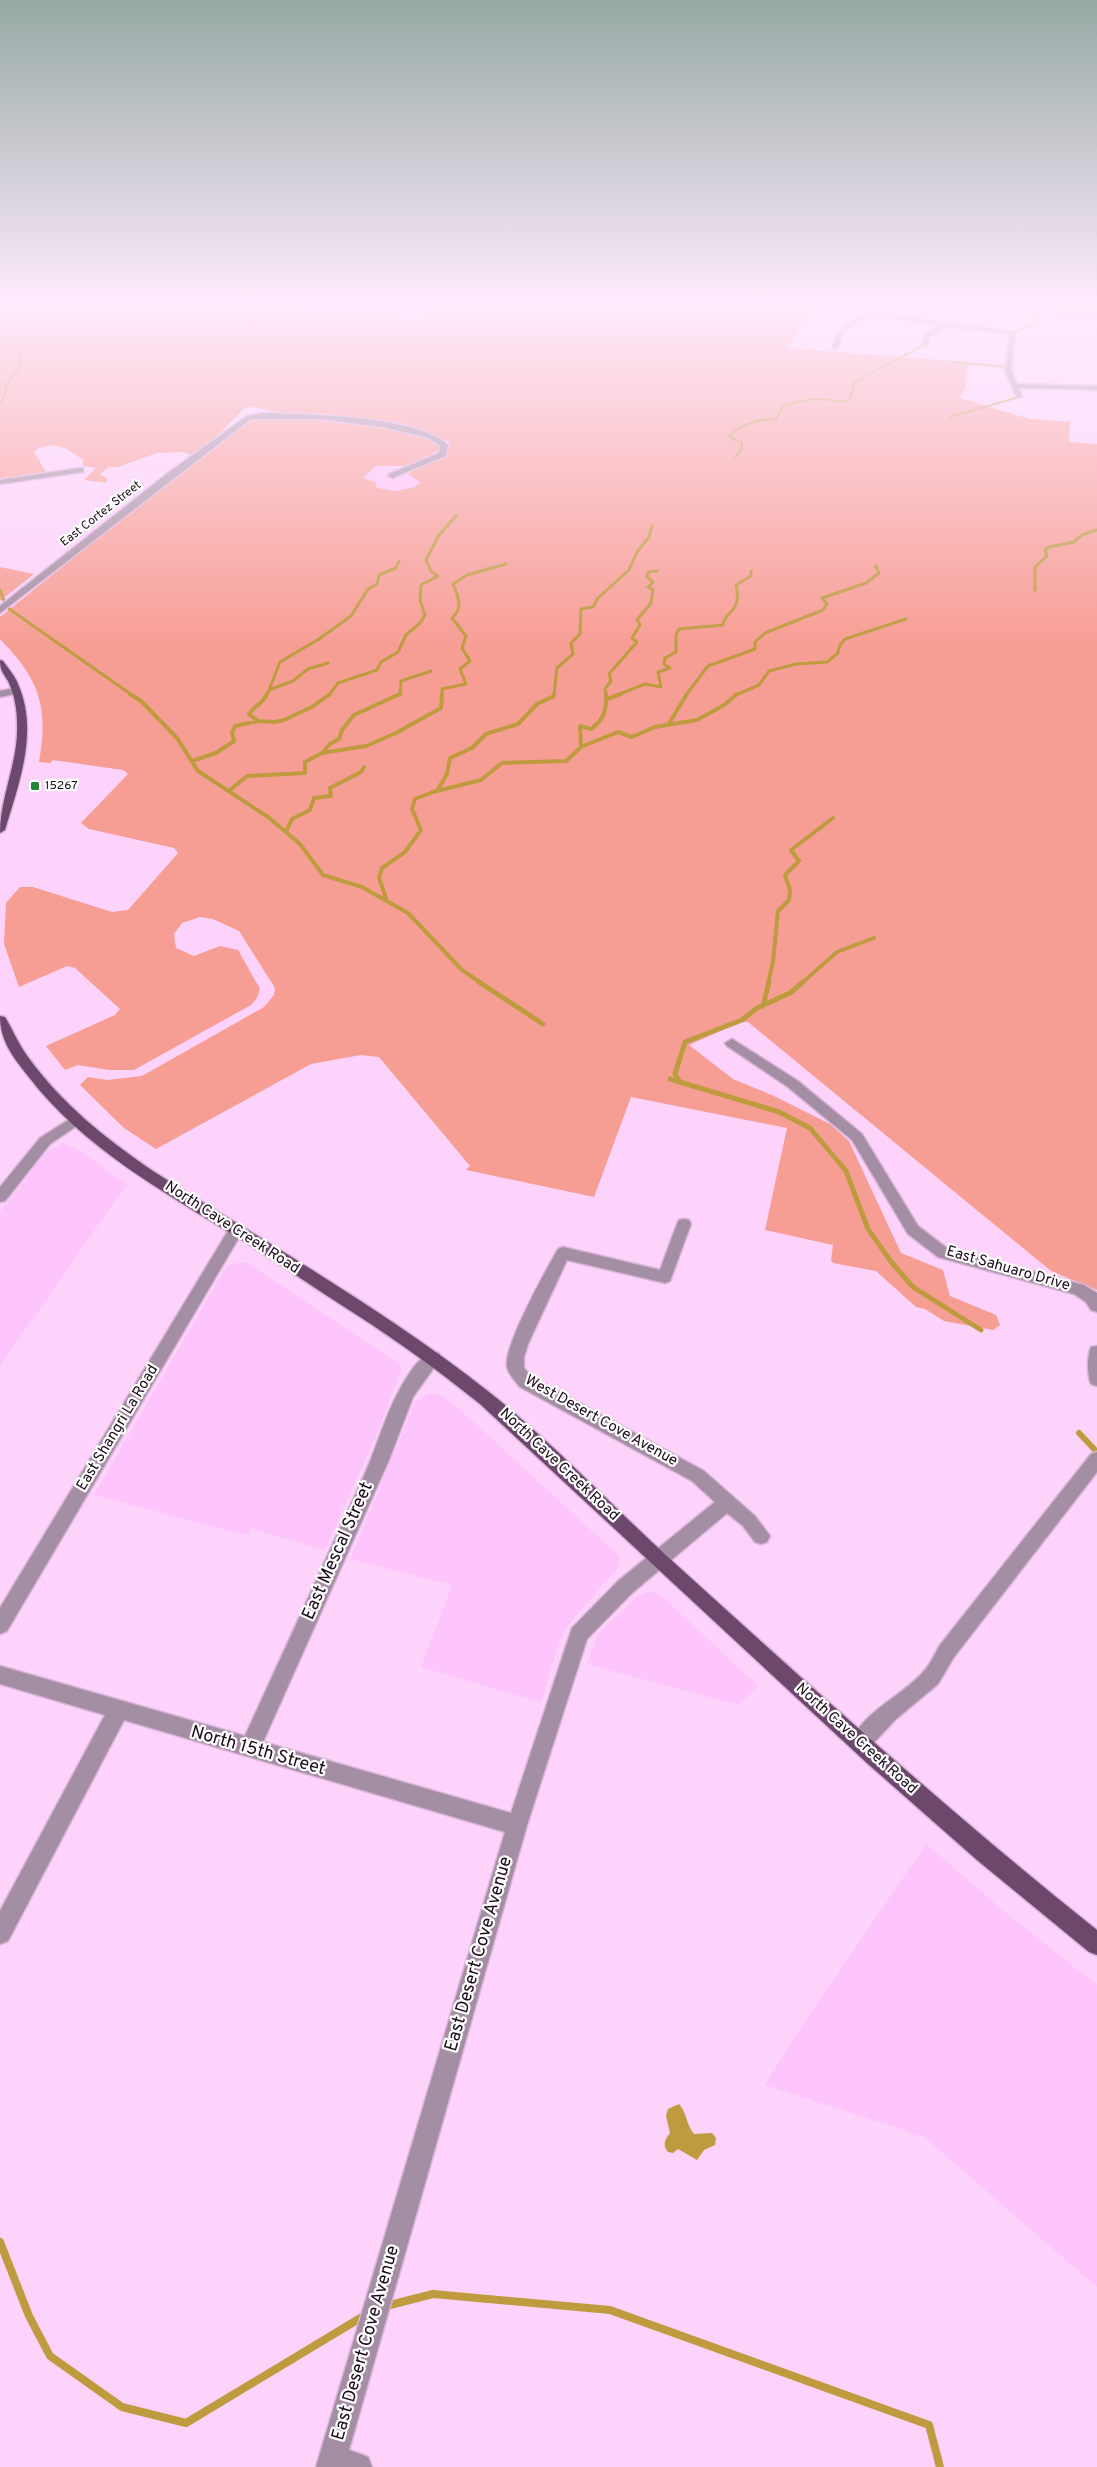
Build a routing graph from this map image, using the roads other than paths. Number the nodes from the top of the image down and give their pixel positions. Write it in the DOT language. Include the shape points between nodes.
graph roads {
  1 [pos="263,416"];
  2 [pos="268,416"];
  3 [pos="80,470"];
  4 [pos="392,476"];
  5 [pos="0,482"];
  6 [pos="0,610"];
  7 [pos="0,663"];
  8 [pos="16,691"];
  9 [pos="0,694"];
  10 [pos="0,830"];
  11 [pos="0,1020"];
  12 [pos="732,1043"];
  13 [pos="76,1120"];
  14 [pos="0,1197"];
  15 [pos="684,1224"];
  16 [pos="236,1230"];
  17 [pos="1097,1306"];
  18 [pos="1097,1352"];
  19 [pos="434,1358"];
  20 [pos="1097,1379"];
  21 [pos="1097,1459"];
  22 [pos="727,1502"];
  23 [pos="761,1536"];
  24 [pos="658,1559"];
  25 [pos="0,1625"];
  26 [pos="0,1675"];
  27 [pos="118,1711"];
  28 [pos="860,1743"];
  29 [pos="250,1749"];
  30 [pos="517,1825"];
  31 [pos="0,1933"];
  32 [pos="1097,1944"];
  33 [pos="331,2462"];
  34 [pos="358,2467"];
  1 -- 6 [label="street, East Cortez Street" via="249,417 170,475"];
  2 -- 4 [label="street, East Cortez Street" via="361,420 414,433 444,445 442,454"];
  3 -- 5 [label="street"];
  7 -- 8 [label="main road"];
  8 -- 9 [label="street"];
  8 -- 10 [label="main road" via="23,729 22,749"];
  11 -- 13 [label="main road, North Cave Creek Road" via="22,1058 54,1099"];
  12 -- 17 [label="street, East Sahuaro Drive" via="793,1084 857,1136 913,1230 943,1253 1079,1289"];
  13 -- 14 [label="street" via="45,1140"];
  13 -- 16 [label="main road, North Cave Creek Road" via="132,1163"];
  15 -- 22 [label="street, West Desert Cove Avenue" via="665,1277 563,1253 516,1353 514,1365 526,1382 698,1476"];
  16 -- 19 [label="main road, North Cave Creek Road"];
  16 -- 25 [label="street, East Shangri La Road"];
  18 -- 20 [label="street"];
  19 -- 24 [label="main road, North Cave Creek Road" via="533,1439"];
  19 -- 29 [label="street, East Mescal Street" via="405,1395 380,1460"];
  21 -- 28 [label="street" via="947,1651 931,1678 889,1712"];
  22 -- 23 [label="street, West Desert Cove Avenue"];
  22 -- 24 [label="street, East Desert Cove Avenue"];
  24 -- 28 [label="main road, North Cave Creek Road"];
  24 -- 30 [label="street, East Desert Cove Avenue" via="579,1634"];
  26 -- 27 [label="street, North 15th Street"];
  27 -- 29 [label="street, North 15th Street"];
  27 -- 31 [label="street"];
  28 -- 32 [label="main road, North Cave Creek Road" via="985,1854"];
  29 -- 30 [label="street, North 15th Street"];
  30 -- 33 [label="street, East Desert Cove Avenue"];
  33 -- 34 [label="street"];
}
